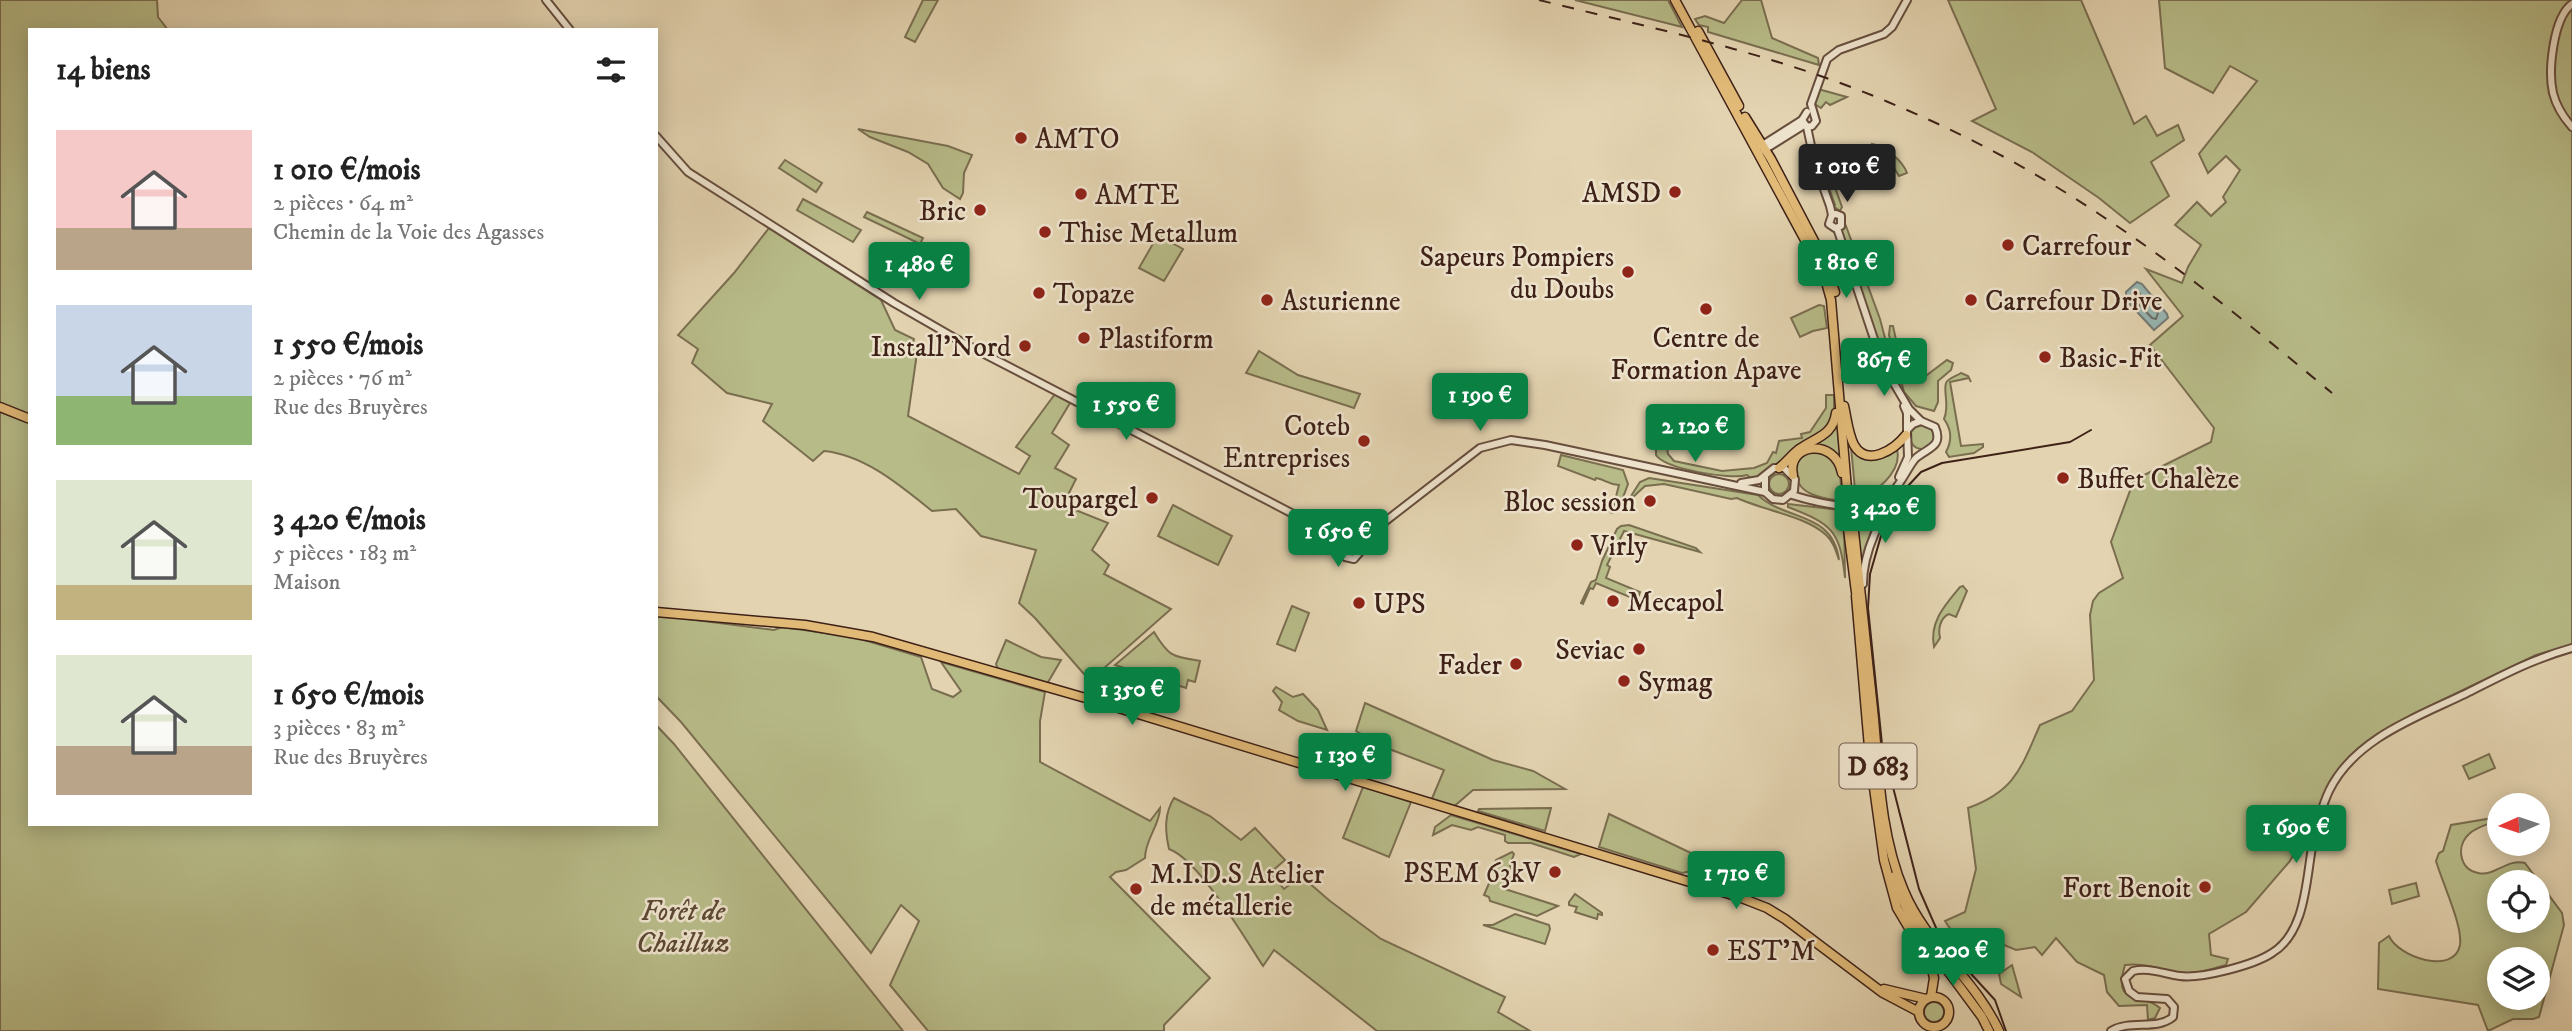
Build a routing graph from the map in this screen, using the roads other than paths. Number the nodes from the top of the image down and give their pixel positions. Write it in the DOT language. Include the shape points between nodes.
graph roads {
  1 [pos="546,0"];
  2 [pos="1675,0"];
  3 [pos="1680,0"];
  4 [pos="1907,0"];
  5 [pos="2572,4"];
  6 [pos="568,28"];
  7 [pos="1810,113"];
  8 [pos="1806,124"];
  9 [pos="2572,127"];
  10 [pos="1784,131"];
  11 [pos="1754,132"];
  12 [pos="658,138"];
  13 [pos="1764,148"];
  14 [pos="1832,215"];
  15 [pos="1837,228"];
  16 [pos="1882,363"];
  17 [pos="1836,378"];
  18 [pos="0,407"];
  19 [pos="1844,407"];
  20 [pos="28,418"];
  21 [pos="1921,421"];
  22 [pos="1907,432"];
  23 [pos="1908,445"];
  24 [pos="1923,453"];
  25 [pos="1779,468"];
  26 [pos="1906,473"];
  27 [pos="1793,475"];
  28 [pos="1765,477"];
  29 [pos="1725,484"];
  30 [pos="1793,491"];
  31 [pos="1765,492"];
  32 [pos="1885,496"];
  33 [pos="1848,501"];
  34 [pos="1849,513"];
  35 [pos="1356,544"];
  36 [pos="1344,547"];
  37 [pos="658,612"];
  38 [pos="1864,617"];
  39 [pos="2572,648"];
  40 [pos="1878,813"];
  41 [pos="1919,922"];
  42 [pos="1875,986"];
  43 [pos="1928,998"];
  44 [pos="1919,1012"];
  45 [pos="1946,1022"];
  46 [pos="1936,1029"];
  47 [pos="1950,1031"];
  48 [pos="1991,1031"];
  49 [pos="1999,1031"];
  50 [pos="2111,1031"];
  1 -- 6 [label="street"];
  2 -- 13 [label="main road, D 683"];
  3 -- 11 [label="main road, D 683"];
  4 -- 7 [label="street" via="1884,34 1827,59 1808,103"];
  5 -- 9 [label="street" via="2564,11 2557,33 2551,76 2555,100"];
  7 -- 8 [label="street"];
  7 -- 8 [label="street" via="1816,118"];
  8 -- 10 [label="street"];
  8 -- 13 [label="street"];
  8 -- 14 [label="street"];
  10 -- 11 [label="street"];
  10 -- 13 [label="street"];
  11 -- 13 [label="main road, D 683"];
  12 -- 36 [label="street" via="703,182 894,303 1301,518"];
  13 -- 17 [label="main road, D 683" via="1827,282"];
  13 -- 19 [label="main road, D 683" via="1829,271 1836,302"];
  14 -- 15 [label="street" via="1829,223"];
  14 -- 15 [label="street" via="1842,218"];
  15 -- 16 [label="street"];
  16 -- 21 [label="street" via="1909,410"];
  16 -- 22 [label="street" via="1907,413"];
  17 -- 25 [label="main road" via="1832,428"];
  17 -- 33 [label="main road, D 683"];
  18 -- 20 [label="main road"];
  19 -- 22 [label="main road" via="1857,449 1869,455 1882,454"];
  19 -- 33 [label="main road, D 683"];
  21 -- 22 [label="street"];
  21 -- 24 [label="street" via="1932,425 1938,438 1934,447"];
  22 -- 23 [label="street"];
  23 -- 24 [label="street"];
  23 -- 32 [label="street" via="1908,457"];
  24 -- 26 [label="street"];
  25 -- 27 [label="street"];
  25 -- 28 [label="street"];
  26 -- 32 [label="street"];
  26 -- 38 [label="street" via="1865,559"];
  27 -- 30 [label="street"];
  27 -- 33 [label="main road" via="1792,465 1802,452 1827,450 1841,467"];
  28 -- 29 [label="street"];
  28 -- 31 [label="street"];
  29 -- 31 [label="street"];
  29 -- 35 [label="street" via="1511,440 1470,454"];
  30 -- 31 [label="street" via="1778,500"];
  30 -- 32 [label="street" via="1809,500 1859,505"];
  33 -- 34 [label="main road, D 683, bridge"];
  34 -- 38 [label="main road, D 683"];
  34 -- 40 [label="main road, D 683"];
  35 -- 36 [label="street"];
  35 -- 36 [label="street" via="1360,552 1353,559 1345,557"];
  37 -- 42 [label="main road" via="805,625 873,637 1661,873 1768,908"];
  38 -- 41 [label="main road, D 683" via="1889,839 1903,890"];
  39 -- 50 [label="street" via="2527,662 2393,727 2344,769 2328,794 2313,841 2301,911 2279,948 2247,964 2189,977 2133,971 2125,979 2129,991 2137,997 2167,999 2175,1010 2173,1017 2161,1025 2127,1025"];
  40 -- 43 [label="main road, D 683" via="1890,888 1931,965 1934,978"];
  40 -- 48 [label="main road" via="1892,875 1914,925"];
  41 -- 48 [label="main road" via="1986,1016"];
  41 -- 49 [label="main road, D 683" via="1983,1003"];
  42 -- 43 [label="main road"];
  42 -- 44 [label="main road"];
  43 -- 44 [label="main road"];
  43 -- 45 [label="main road" via="1947,1002"];
  44 -- 46 [label="main road" via="1925,1024"];
  45 -- 46 [label="main road"];
  45 -- 47 [label="main road"];
}
